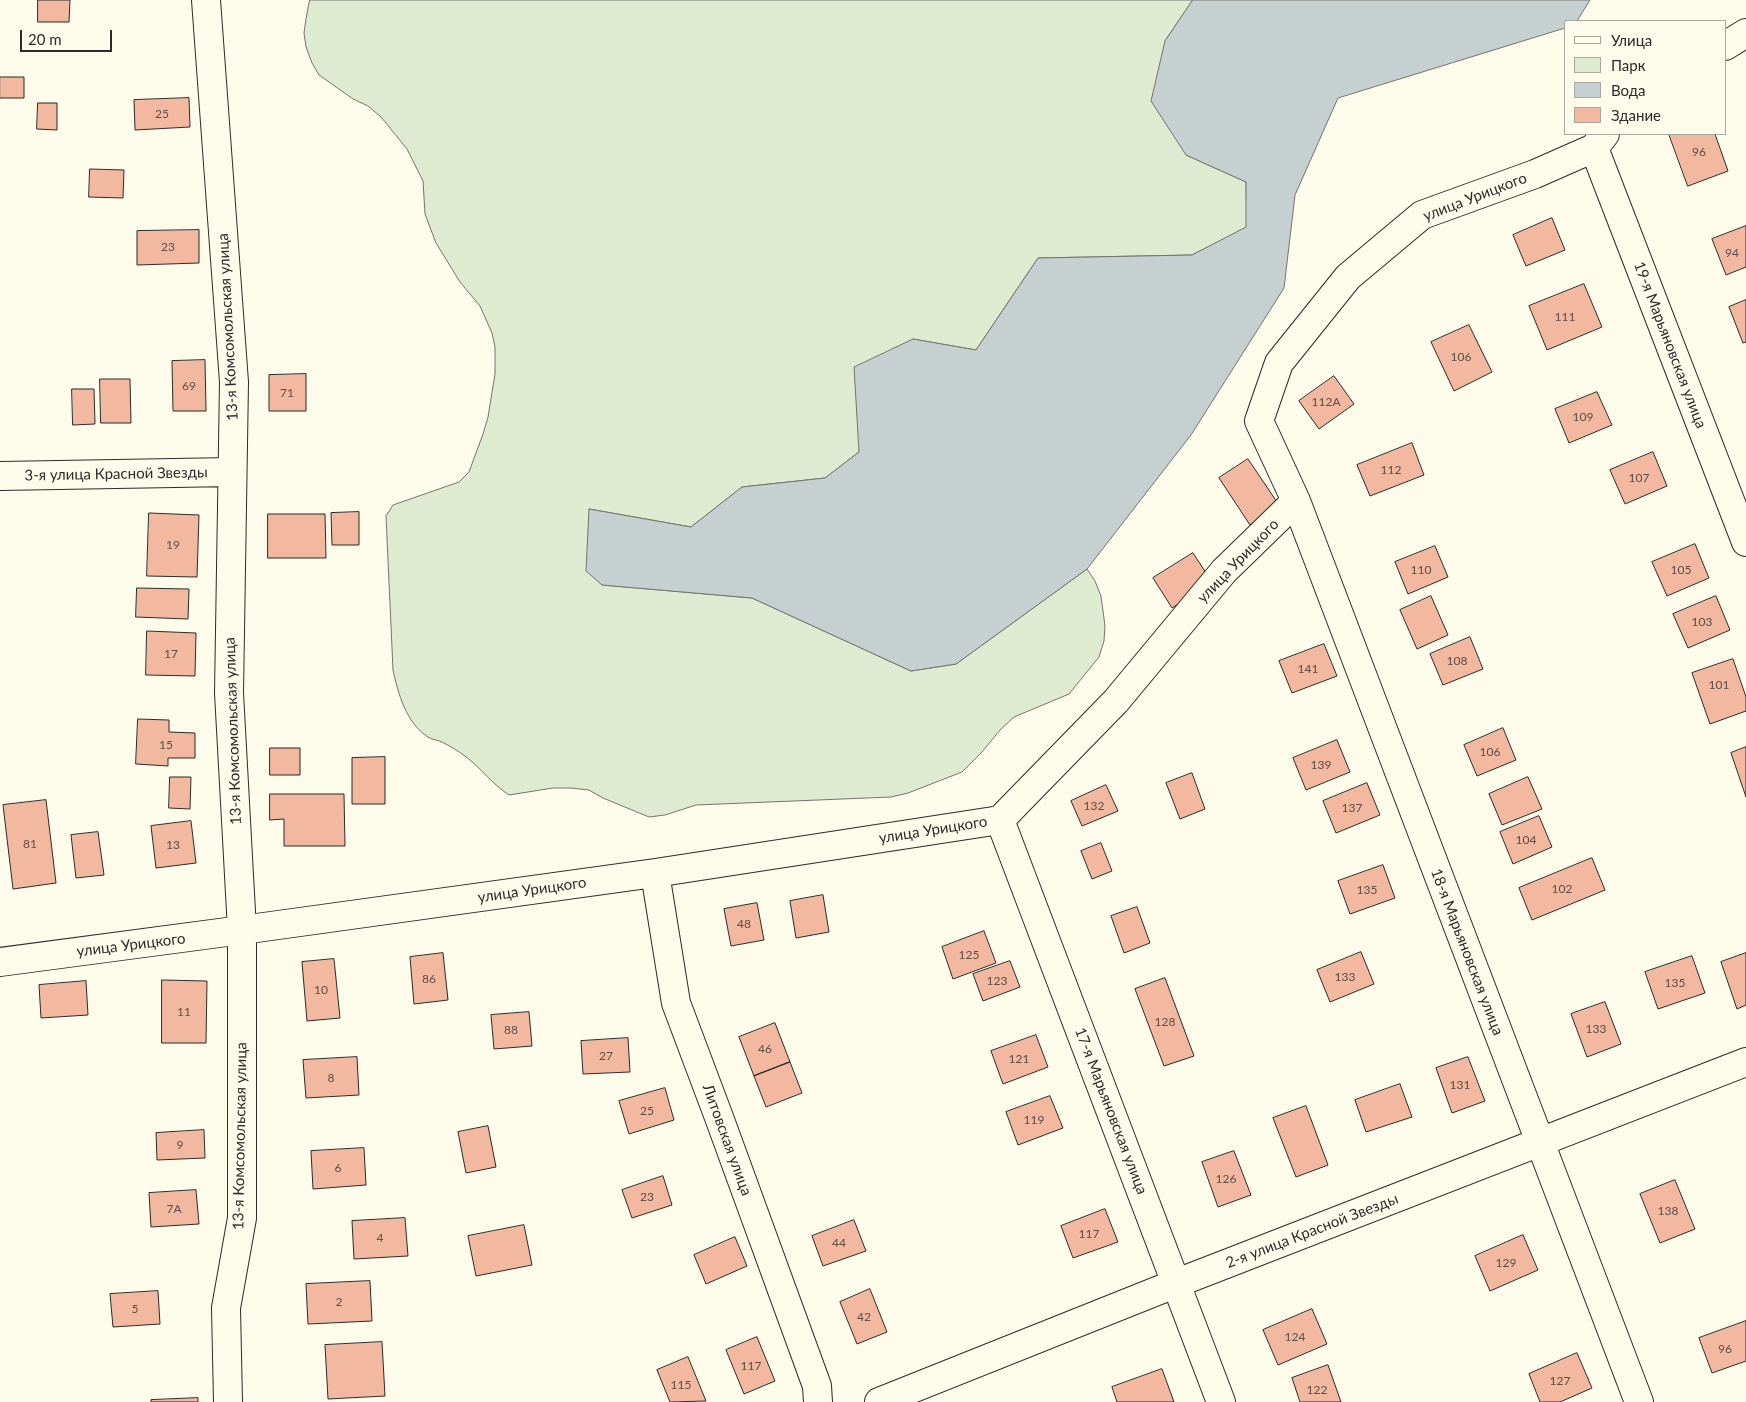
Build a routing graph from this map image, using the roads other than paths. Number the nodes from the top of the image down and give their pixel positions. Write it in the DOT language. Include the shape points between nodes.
graph roads {
  1 [pos="206,0"];
  2 [pos="1746,33"];
  3 [pos="1726,45"];
  4 [pos="1599,141"];
  5 [pos="232,472"];
  6 [pos="0,476"];
  7 [pos="1296,501"];
  8 [pos="1746,542"];
  9 [pos="1000,820"];
  10 [pos="655,873"];
  11 [pos="242,930"];
  12 [pos="0,962"];
  13 [pos="1746,1062"];
  14 [pos="1540,1142"];
  15 [pos="1177,1283"];
  16 [pos="228,1402"];
  17 [pos="818,1402"];
  18 [pos="879,1402"];
  19 [pos="1222,1402"];
  20 [pos="1639,1402"];
  1 -- 5 [label="street, 13-я Комсомольская улица" via="234,382"];
  2 -- 3 [label="street"];
  4 -- 7 [label="street, улица Урицкого" via="1535,174 1422,215 1348,277 1279,363 1259,421"];
  4 -- 8 [label="street, 19-я Марьяновская улица"];
  5 -- 6 [label="street, 3-я улица Красной Звезды"];
  5 -- 11 [label="street, 13-я Комсомольская улица" via="229,693"];
  7 -- 9 [label="street, улица Урицкого" via="1224,571 1116,701"];
  7 -- 14 [label="street, 18-я Марьяновская улица"];
  9 -- 10 [label="street, улица Урицкого"];
  9 -- 15 [label="street, 17-я Марьяновская улица"];
  10 -- 11 [label="street, улица Урицкого"];
  10 -- 17 [label="street, Литовская улица" via="676,1003 817,1386"];
  11 -- 12 [label="street, улица Урицкого"];
  11 -- 16 [label="street, 13-я Комсомольская улица" via="242,1218 226,1308"];
  13 -- 14 [label="street, 2-я улица Красной Звезды"];
  14 -- 15 [label="street, 2-я улица Красной Звезды"];
  14 -- 20 [label="street, 18-я Марьяновская улица"];
  15 -- 18 [label="street, 2-я улица Красной Звезды"];
  15 -- 19 [label="street, 17-я Марьяновская улица"];
}
